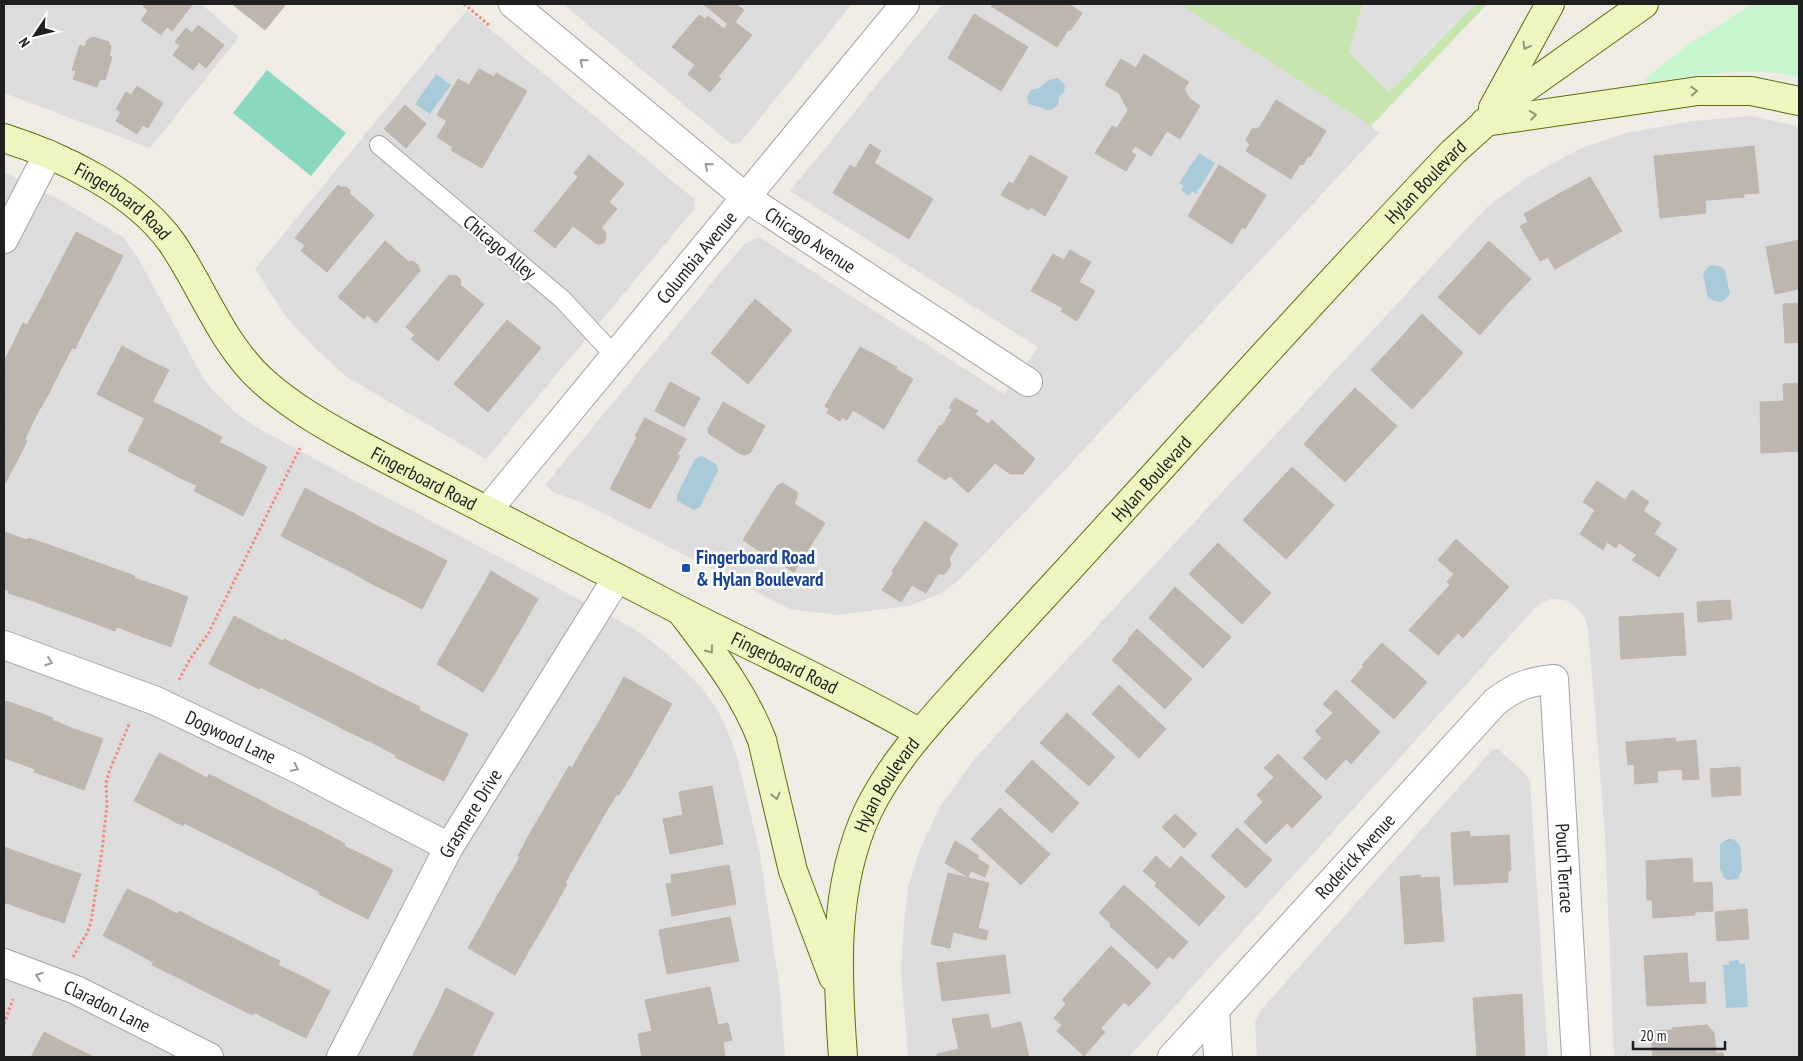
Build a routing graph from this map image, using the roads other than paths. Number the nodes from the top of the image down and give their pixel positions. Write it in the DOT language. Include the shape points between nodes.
graph roads {
  1 [pos="513,4"];
  2 [pos="905,4"];
  3 [pos="1550,4"];
  4 [pos="1644,4"];
  5 [pos="1799,101"];
  6 [pos="1485,122"];
  7 [pos="4,138"];
  8 [pos="378,145"];
  9 [pos="48,154"];
  10 [pos="745,197"];
  11 [pos="4,239"];
  12 [pos="615,356"];
  13 [pos="1028,382"];
  14 [pos="487,511"];
  15 [pos="617,578"];
  16 [pos="681,611"];
  17 [pos="4,645"];
  18 [pos="1554,679"];
  19 [pos="920,733"];
  20 [pos="449,847"];
  21 [pos="4,964"];
  22 [pos="838,991"];
  23 [pos="1215,1010"];
  24 [pos="209,1057"];
  25 [pos="341,1057"];
  26 [pos="844,1057"];
  27 [pos="1172,1057"];
  28 [pos="1218,1057"];
  29 [pos="1576,1057"];
  10 -- 1 [label="street, Chicago Avenue, one-way"];
  2 -- 10 [label="street, Columbia Avenue"];
  3 -- 6 [label="street, one-way"];
  4 -- 6 [label="street, Hylan Boulevard" via="1538,78"];
  6 -- 5 [label="street, one-way" via="1698,91 1751,91"];
  6 -- 19 [label="street, Hylan Boulevard" via="1391,218"];
  7 -- 9 [label="street, Fingerboard Road"];
  8 -- 12 [label="lane, Chicago Alley" via="562,298"];
  9 -- 11 [label="street"];
  9 -- 14 [label="street, Fingerboard Road" via="116,190 148,214 172,244 236,352 265,383 323,424"];
  10 -- 12 [label="street, Columbia Avenue"];
  10 -- 13 [label="street, Chicago Avenue"];
  12 -- 14 [label="street, Columbia Avenue"];
  14 -- 15 [label="street, Fingerboard Road"];
  15 -- 16 [label="street, Fingerboard Road"];
  15 -- 20 [label="street, Grasmere Drive"];
  16 -- 19 [label="street, Fingerboard Road" via="854,696"];
  16 -- 22 [label="street, one-way" via="734,683 754,721 764,748 794,871"];
  17 -- 20 [label="street, Dogwood Lane, one-way" via="156,702 298,769"];
  18 -- 23 [label="street, Roderick Avenue" via="1528,683 1495,702"];
  18 -- 29 [label="street, Pouch Terrace"];
  19 -- 22 [label="street, Hylan Boulevard" via="898,759 868,811 851,858 841,911"];
  20 -- 25 [label="street, Grasmere Drive"];
  24 -- 21 [label="street, Claradon Lane, one-way" via="76,990"];
  22 -- 26 [label="street, Hylan Boulevard"];
  23 -- 27 [label="street, Roderick Avenue"];
  23 -- 28 [label="street"];
}
